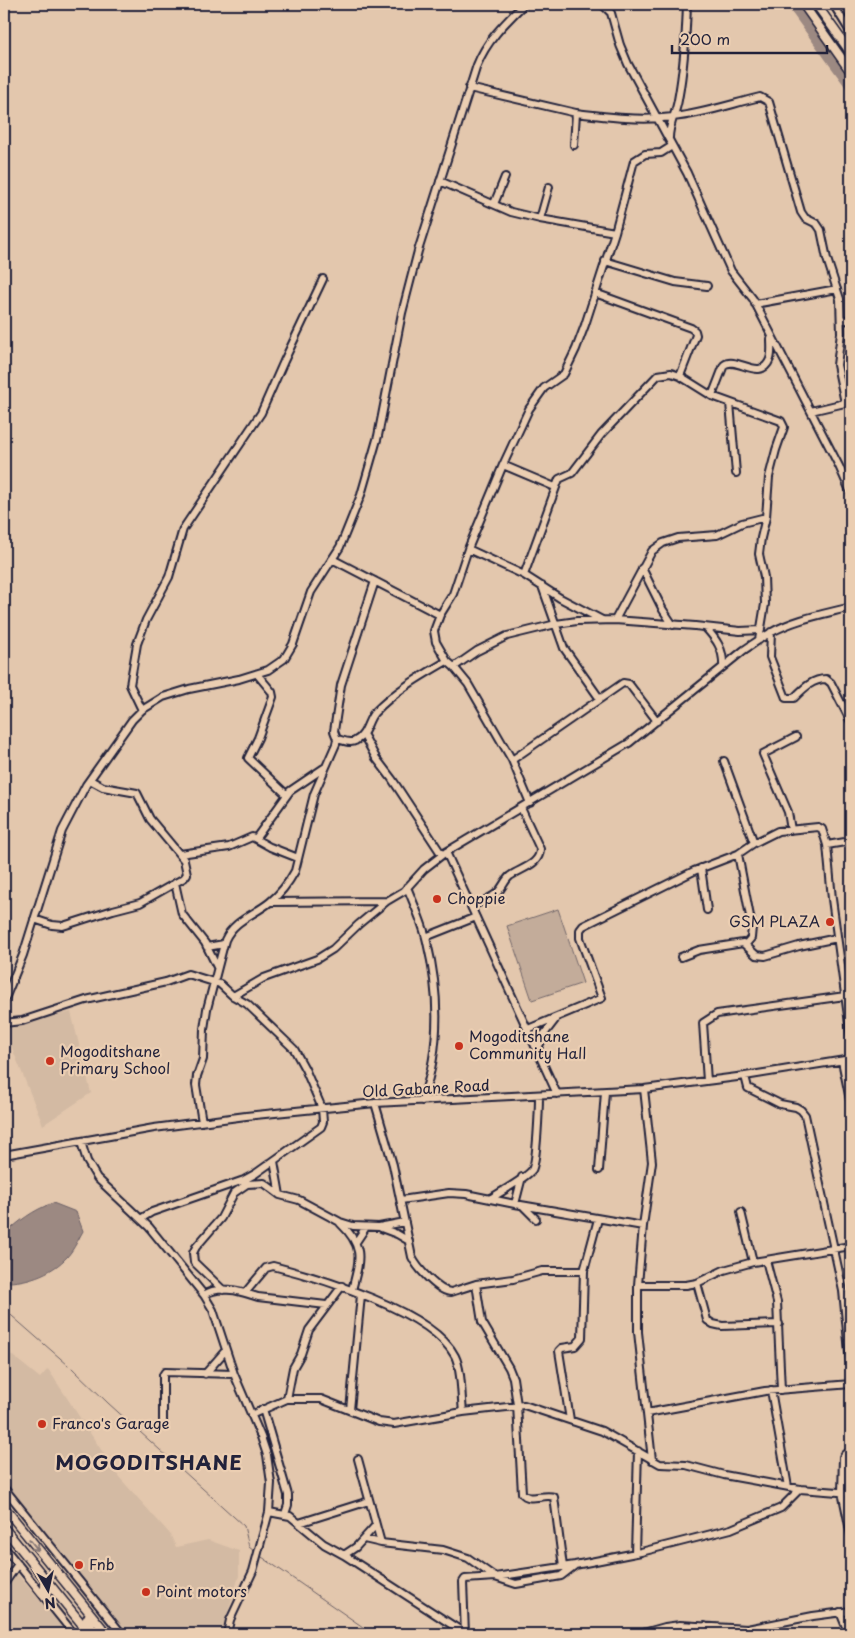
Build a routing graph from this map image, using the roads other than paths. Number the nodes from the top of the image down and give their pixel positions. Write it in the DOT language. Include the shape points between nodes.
graph roads {
  1 [pos="524,4"];
  2 [pos="602,4"];
  3 [pos="687,4"];
  4 [pos="803,4"];
  5 [pos="816,4"];
  6 [pos="833,4"];
  7 [pos="851,33"];
  8 [pos="851,53"];
  9 [pos="851,72"];
  10 [pos="469,88"];
  11 [pos="576,113"];
  12 [pos="673,117"];
  13 [pos="658,118"];
  14 [pos="668,139"];
  15 [pos="574,145"];
  16 [pos="672,146"];
  17 [pos="506,177"];
  18 [pos="440,181"];
  19 [pos="549,187"];
  20 [pos="494,204"];
  21 [pos="540,219"];
  22 [pos="615,232"];
  23 [pos="605,261"];
  24 [pos="323,279"];
  25 [pos="708,286"];
  26 [pos="837,289"];
  27 [pos="595,292"];
  28 [pos="755,304"];
  29 [pos="841,319"];
  30 [pos="851,320"];
  31 [pos="772,338"];
  32 [pos="680,376"];
  33 [pos="712,396"];
  34 [pos="730,403"];
  35 [pos="811,412"];
  36 [pos="503,465"];
  37 [pos="736,473"];
  38 [pos="555,487"];
  39 [pos="851,493"];
  40 [pos="766,517"];
  41 [pos="468,549"];
  42 [pos="332,560"];
  43 [pos="642,568"];
  44 [pos="524,575"];
  45 [pos="375,581"];
  46 [pos="542,586"];
  47 [pos="851,607"];
  48 [pos="440,614"];
  49 [pos="615,620"];
  50 [pos="603,621"];
  51 [pos="556,624"];
  52 [pos="673,625"];
  53 [pos="704,627"];
  54 [pos="761,630"];
  55 [pos="771,632"];
  56 [pos="759,640"];
  57 [pos="447,661"];
  58 [pos="454,666"];
  59 [pos="723,667"];
  60 [pos="258,674"];
  61 [pos="600,699"];
  62 [pos="142,710"];
  63 [pos="657,721"];
  64 [pos="851,722"];
  65 [pos="363,734"];
  66 [pos="796,737"];
  67 [pos="337,739"];
  68 [pos="512,760"];
  69 [pos="724,761"];
  70 [pos="324,768"];
  71 [pos="90,780"];
  72 [pos="287,795"];
  73 [pos="530,804"];
  74 [pos="521,808"];
  75 [pos="791,830"];
  76 [pos="256,838"];
  77 [pos="851,841"];
  78 [pos="754,843"];
  79 [pos="826,845"];
  80 [pos="444,853"];
  81 [pos="180,854"];
  82 [pos="738,854"];
  83 [pos="298,858"];
  84 [pos="701,868"];
  85 [pos="175,883"];
  86 [pos="407,887"];
  87 [pos="387,901"];
  88 [pos="271,902"];
  89 [pos="471,906"];
  90 [pos="707,910"];
  91 [pos="476,917"];
  92 [pos="34,919"];
  93 [pos="428,936"];
  94 [pos="837,938"];
  95 [pos="224,944"];
  96 [pos="746,944"];
  97 [pos="207,947"];
  98 [pos="681,957"];
  99 [pos="217,966"];
  100 [pos="214,982"];
  101 [pos="233,996"];
  102 [pos="845,996"];
  103 [pos="4,1001"];
  104 [pos="560,1016"];
  105 [pos="4,1023"];
  106 [pos="528,1029"];
  107 [pos="851,1038"];
  108 [pos="537,1050"];
  109 [pos="851,1059"];
  110 [pos="842,1061"];
  111 [pos="745,1076"];
  112 [pos="707,1081"];
  113 [pos="644,1089"];
  114 [pos="605,1092"];
  115 [pos="557,1094"];
  116 [pos="539,1095"];
  117 [pos="422,1101"];
  118 [pos="375,1103"];
  119 [pos="851,1105"];
  120 [pos="322,1108"];
  121 [pos="202,1122"];
  122 [pos="81,1142"];
  123 [pos="4,1155"];
  124 [pos="274,1161"];
  125 [pos="599,1170"];
  126 [pos="522,1177"];
  127 [pos="246,1182"];
  128 [pos="218,1188"];
  129 [pos="280,1195"];
  130 [pos="490,1199"];
  131 [pos="401,1200"];
  132 [pos="229,1202"];
  133 [pos="519,1205"];
  134 [pos="741,1212"];
  135 [pos="142,1218"];
  136 [pos="598,1218"];
  137 [pos="536,1219"];
  138 [pos="340,1222"];
  139 [pos="405,1222"];
  140 [pos="643,1226"];
  141 [pos="379,1227"];
  142 [pos="366,1228"];
  143 [pos="409,1241"];
  144 [pos="356,1242"];
  145 [pos="851,1246"];
  146 [pos="835,1249"];
  147 [pos="766,1260"];
  148 [pos="194,1262"];
  149 [pos="753,1262"];
  150 [pos="185,1271"];
  151 [pos="584,1271"];
  152 [pos="697,1283"];
  153 [pos="476,1284"];
  154 [pos="638,1285"];
  155 [pos="342,1286"];
  156 [pos="223,1290"];
  157 [pos="352,1290"];
  158 [pos="245,1293"];
  159 [pos="204,1295"];
  160 [pos="361,1295"];
  161 [pos="326,1305"];
  162 [pos="778,1324"];
  163 [pos="226,1350"];
  164 [pos="851,1372"];
  165 [pos="205,1374"];
  166 [pos="234,1374"];
  167 [pos="851,1384"];
  168 [pos="771,1390"];
  169 [pos="781,1390"];
  170 [pos="287,1399"];
  171 [pos="518,1405"];
  172 [pos="263,1409"];
  173 [pos="350,1410"];
  174 [pos="463,1412"];
  175 [pos="647,1413"];
  176 [pos="251,1415"];
  177 [pos="570,1420"];
  178 [pos="163,1425"];
  179 [pos="271,1435"];
  180 [pos="261,1437"];
  181 [pos="638,1451"];
  182 [pos="851,1453"];
  183 [pos="358,1459"];
  184 [pos="652,1460"];
  185 [pos="788,1486"];
  186 [pos="4,1488"];
  187 [pos="800,1489"];
  188 [pos="842,1492"];
  189 [pos="851,1493"];
  190 [pos="370,1500"];
  191 [pos="4,1507"];
  192 [pos="269,1512"];
  193 [pos="285,1514"];
  194 [pos="299,1523"];
  195 [pos="376,1525"];
  196 [pos="4,1528"];
  197 [pos="851,1535"];
  198 [pos="364,1539"];
  199 [pos="381,1543"];
  200 [pos="4,1547"];
  201 [pos="635,1553"];
  202 [pos="344,1555"];
  203 [pos="18,1564"];
  204 [pos="575,1565"];
  205 [pos="562,1566"];
  206 [pos="495,1577"];
  207 [pos="45,1578"];
  208 [pos="4,1584"];
  209 [pos="45,1597"];
  210 [pos="99,1607"];
  211 [pos="851,1611"];
  212 [pos="840,1612"];
  213 [pos="90,1614"];
  214 [pos="705,1626"];
  215 [pos="74,1634"];
  216 [pos="90,1634"];
  217 [pos="95,1634"];
  218 [pos="107,1634"];
  219 [pos="122,1634"];
  220 [pos="227,1634"];
  221 [pos="465,1634"];
  222 [pos="640,1634"];
  223 [pos="707,1634"];
  224 [pos="849,1634"];
  1 -- 10 [label="street" via="488,44"];
  2 -- 13 [label="street" via="611,13 623,51"];
  3 -- 12 [label="street" via="686,38"];
  4 -- 9 [label="main road"];
  5 -- 8 [label="main road"];
  6 -- 7 [label="street"];
  10 -- 11 [label="street"];
  10 -- 18 [label="street"];
  11 -- 13 [label="street"];
  11 -- 15 [label="street"];
  12 -- 13 [label="street"];
  12 -- 14 [label="street"];
  12 -- 26 [label="street" via="760,97 769,102 801,212 819,227"];
  13 -- 14 [label="street"];
  14 -- 16 [label="street"];
  16 -- 22 [label="street" via="634,161"];
  16 -- 28 [label="street" via="694,186 731,271"];
  17 -- 20 [label="street"];
  18 -- 20 [label="street"];
  18 -- 42 [label="street" via="402,313 372,460 351,522"];
  19 -- 21 [label="street"];
  20 -- 21 [label="street"];
  21 -- 22 [label="street"];
  22 -- 23 [label="street"];
  23 -- 25 [label="street" via="675,282"];
  23 -- 27 [label="street"];
  24 -- 62 [label="street" via="261,413 183,529 169,576 146,620 138,644 130,685"];
  26 -- 28 [label="street"];
  26 -- 29 [label="street"];
  27 -- 32 [label="street" via="695,331 696,336"];
  27 -- 36 [label="street" via="564,374 540,393"];
  28 -- 31 [label="street"];
  29 -- 30 [label="street"];
  29 -- 35 [label="street" via="837,365 845,403"];
  31 -- 33 [label="street" via="770,359 766,364 755,369 728,362"];
  31 -- 35 [label="street"];
  32 -- 33 [label="street"];
  32 -- 38 [label="street" via="671,373 658,375 601,435 572,473 559,479"];
  33 -- 34 [label="street"];
  34 -- 37 [label="street"];
  34 -- 40 [label="street" via="784,424 769,477"];
  35 -- 39 [label="street"];
  36 -- 38 [label="street"];
  36 -- 41 [label="street"];
  38 -- 44 [label="street"];
  40 -- 43 [label="street" via="742,523 717,535 670,540 652,551"];
  40 -- 54 [label="street" via="759,554 765,604"];
  41 -- 44 [label="street"];
  41 -- 48 [label="street" via="453,594"];
  42 -- 45 [label="street"];
  42 -- 60 [label="street" via="311,592 289,651 278,664"];
  43 -- 49 [label="street"];
  43 -- 52 [label="street"];
  44 -- 46 [label="street"];
  45 -- 48 [label="street"];
  45 -- 67 [label="street" via="341,685 334,731"];
  46 -- 50 [label="street"];
  46 -- 51 [label="street"];
  47 -- 55 [label="street"];
  48 -- 57 [label="street" via="434,631 436,642"];
  49 -- 50 [label="street"];
  49 -- 52 [label="street"];
  50 -- 51 [label="street"];
  51 -- 58 [label="street" via="507,636"];
  51 -- 61 [label="street" via="568,654"];
  52 -- 53 [label="street"];
  53 -- 54 [label="street"];
  53 -- 59 [label="street" via="719,644"];
  54 -- 56 [label="street"];
  55 -- 56 [label="street"];
  55 -- 64 [label="street" via="770,657 786,698 794,698 810,684 826,678"];
  56 -- 59 [label="street"];
  57 -- 58 [label="street"];
  57 -- 65 [label="street" via="410,682 382,706 370,717"];
  58 -- 68 [label="street"];
  59 -- 63 [label="street"];
  60 -- 62 [label="street" via="172,694"];
  60 -- 72 [label="street" via="273,697 248,758"];
  61 -- 63 [label="street" via="626,683"];
  61 -- 68 [label="street"];
  62 -- 71 [label="street"];
  63 -- 73 [label="street" via="629,743"];
  65 -- 67 [label="street" via="354,742"];
  65 -- 80 [label="street" via="376,758"];
  66 -- 75 [label="street" via="763,754 788,812"];
  67 -- 70 [label="street"];
  68 -- 73 [label="street"];
  69 -- 78 [label="street"];
  70 -- 72 [label="street"];
  70 -- 83 [label="street" via="310,807"];
  71 -- 81 [label="street" via="104,787 137,793 150,819"];
  71 -- 92 [label="street" via="62,831"];
  72 -- 76 [label="street"];
  73 -- 74 [label="street"];
  74 -- 80 [label="street"];
  74 -- 89 [label="street" via="540,849 540,856 508,878 494,896"];
  75 -- 78 [label="street" via="782,830"];
  75 -- 79 [label="street" via="818,827 822,829"];
  76 -- 81 [label="street"];
  76 -- 83 [label="street"];
  77 -- 79 [label="street"];
  78 -- 82 [label="street"];
  79 -- 94 [label="street"];
  80 -- 86 [label="street"];
  80 -- 89 [label="street"];
  81 -- 85 [label="street" via="187,874"];
  82 -- 84 [label="street"];
  82 -- 96 [label="street" via="752,932"];
  83 -- 88 [label="street" via="290,881"];
  84 -- 90 [label="street"];
  84 -- 104 [label="street" via="583,926 580,938 602,998"];
  85 -- 92 [label="street" via="140,903 64,926"];
  85 -- 97 [label="street" via="182,914"];
  86 -- 87 [label="street"];
  86 -- 117 [label="street" via="427,942 438,1026 432,1070"];
  87 -- 88 [label="street"];
  87 -- 101 [label="street" via="326,954 264,978"];
  88 -- 95 [label="street" via="238,922 228,933"];
  89 -- 91 [label="street"];
  91 -- 93 [label="street"];
  91 -- 106 [label="street"];
  92 -- 103 [label="street"];
  94 -- 96 [label="street" via="766,956 756,955"];
  94 -- 102 [label="street"];
  95 -- 97 [label="street"];
  95 -- 99 [label="street"];
  96 -- 98 [label="street" via="699,950"];
  97 -- 99 [label="street"];
  99 -- 100 [label="street"];
  100 -- 101 [label="street"];
  100 -- 105 [label="street" via="188,974 86,1000 22,1021"];
  100 -- 121 [label="street" via="196,1085"];
  101 -- 120 [label="street" via="247,1004 294,1049"];
  102 -- 107 [label="street"];
  102 -- 112 [label="street" via="717,1014 709,1018 703,1023"];
  104 -- 106 [label="street"];
  104 -- 108 [label="street" via="549,1027"];
  106 -- 108 [label="street"];
  108 -- 115 [label="street"];
  109 -- 110 [label="street, Old Gabane Road"];
  110 -- 111 [label="street, Old Gabane Road"];
  110 -- 119 [label="street"];
  111 -- 112 [label="street, Old Gabane Road"];
  111 -- 146 [label="street" via="748,1088 780,1104 796,1107 804,1115"];
  112 -- 113 [label="street, Old Gabane Road"];
  113 -- 114 [label="street, Old Gabane Road"];
  113 -- 140 [label="street" via="652,1162"];
  114 -- 115 [label="street, Old Gabane Road"];
  114 -- 125 [label="street"];
  115 -- 116 [label="street, Old Gabane Road"];
  116 -- 117 [label="street, Old Gabane Road"];
  116 -- 126 [label="street" via="534,1166"];
  117 -- 118 [label="street, Old Gabane Road"];
  118 -- 120 [label="street, Old Gabane Road"];
  118 -- 131 [label="street"];
  120 -- 121 [label="street, Old Gabane Road"];
  120 -- 124 [label="street" via="321,1127"];
  121 -- 122 [label="street, Old Gabane Road"];
  122 -- 123 [label="street, Old Gabane Road"];
  122 -- 135 [label="street" via="97,1178"];
  124 -- 127 [label="street"];
  124 -- 129 [label="street"];
  126 -- 130 [label="street"];
  126 -- 133 [label="street"];
  127 -- 128 [label="street"];
  127 -- 129 [label="street" via="264,1183"];
  127 -- 132 [label="street"];
  128 -- 132 [label="street" via="226,1192"];
  128 -- 135 [label="street"];
  129 -- 138 [label="street" via="299,1200"];
  130 -- 131 [label="street" via="449,1193"];
  130 -- 133 [label="street"];
  131 -- 139 [label="street"];
  132 -- 148 [label="street" via="217,1223 196,1247"];
  133 -- 136 [label="street"];
  133 -- 137 [label="street"];
  134 -- 149 [label="street"];
  135 -- 150 [label="street"];
  136 -- 140 [label="street"];
  136 -- 151 [label="street"];
  138 -- 142 [label="street"];
  138 -- 144 [label="street"];
  139 -- 141 [label="street"];
  139 -- 143 [label="street"];
  140 -- 154 [label="street"];
  141 -- 142 [label="street"];
  141 -- 143 [label="street"];
  142 -- 144 [label="street"];
  143 -- 153 [label="street" via="416,1264 443,1291 451,1292"];
  144 -- 157 [label="street" via="358,1265"];
  145 -- 146 [label="street"];
  146 -- 147 [label="street"];
  146 -- 164 [label="street" via="845,1302"];
  147 -- 149 [label="street"];
  147 -- 162 [label="street" via="776,1298"];
  148 -- 150 [label="street"];
  148 -- 156 [label="street"];
  149 -- 152 [label="street" via="724,1270"];
  150 -- 159 [label="street"];
  151 -- 153 [label="street" via="542,1270 513,1279"];
  151 -- 177 [label="street" via="582,1338 575,1346 559,1351"];
  152 -- 154 [label="street"];
  152 -- 162 [label="street" via="706,1316 713,1324"];
  153 -- 171 [label="street" via="482,1322 511,1373"];
  154 -- 175 [label="street" via="638,1337"];
  155 -- 157 [label="street"];
  155 -- 158 [label="street" via="269,1266"];
  155 -- 161 [label="street"];
  156 -- 158 [label="street"];
  156 -- 159 [label="street"];
  157 -- 160 [label="street"];
  158 -- 161 [label="street"];
  159 -- 163 [label="street" via="215,1314"];
  160 -- 173 [label="street"];
  160 -- 174 [label="street" via="416,1320 450,1348 457,1362"];
  161 -- 170 [label="street" via="309,1330 293,1368"];
  162 -- 169 [label="street"];
  163 -- 165 [label="street"];
  163 -- 166 [label="street"];
  165 -- 166 [label="street"];
  165 -- 178 [label="street" via="164,1372"];
  166 -- 176 [label="street"];
  167 -- 169 [label="street"];
  168 -- 169 [label="street"];
  168 -- 175 [label="street"];
  168 -- 185 [label="street"];
  170 -- 172 [label="street"];
  170 -- 173 [label="street" via="321,1399"];
  171 -- 174 [label="street"];
  171 -- 177 [label="street"];
  171 -- 205 [label="street" via="522,1493 528,1498 554,1497"];
  172 -- 176 [label="street"];
  172 -- 179 [label="street"];
  173 -- 174 [label="street" via="379,1422 394,1424"];
  175 -- 184 [label="street"];
  176 -- 180 [label="street"];
  177 -- 181 [label="street" via="602,1430"];
  179 -- 180 [label="street"];
  179 -- 193 [label="street" via="288,1495"];
  180 -- 192 [label="street" via="270,1474"];
  181 -- 184 [label="street"];
  181 -- 201 [label="street"];
  182 -- 188 [label="street" via="843,1457"];
  183 -- 190 [label="street"];
  184 -- 185 [label="street"];
  185 -- 187 [label="street"];
  186 -- 210 [label="street"];
  187 -- 188 [label="street"];
  187 -- 201 [label="street" via="784,1506 735,1527"];
  188 -- 189 [label="street"];
  188 -- 197 [label="street"];
  190 -- 194 [label="street"];
  190 -- 195 [label="street"];
  191 -- 213 [label="main road, one-way"];
  192 -- 193 [label="street"];
  192 -- 220 [label="street" via="253,1571 230,1620"];
  193 -- 194 [label="street"];
  194 -- 202 [label="street" via="324,1544"];
  195 -- 198 [label="street"];
  195 -- 199 [label="street"];
  196 -- 207 [label="main road"];
  198 -- 199 [label="street"];
  198 -- 202 [label="street"];
  199 -- 206 [label="street" via="443,1550 468,1558"];
  200 -- 203 [label="street"];
  201 -- 204 [label="street"];
  202 -- 221 [label="street"];
  203 -- 208 [label="street"];
  203 -- 209 [label="street"];
  204 -- 205 [label="street"];
  204 -- 206 [label="street" via="561,1576 519,1584"];
  205 -- 206 [label="street"];
  206 -- 221 [label="street" via="463,1580"];
  207 -- 209 [label="main road"];
  207 -- 216 [label="main road"];
  209 -- 215 [label="street"];
  210 -- 213 [label="street"];
  210 -- 219 [label="street"];
  211 -- 212 [label="street"];
  212 -- 214 [label="street" via="747,1629"];
  212 -- 224 [label="street"];
  213 -- 217 [label="main road" via="87,1619"];
  213 -- 218 [label="main road"];
  214 -- 222 [label="street" via="680,1625"];
  214 -- 223 [label="street"];
}
